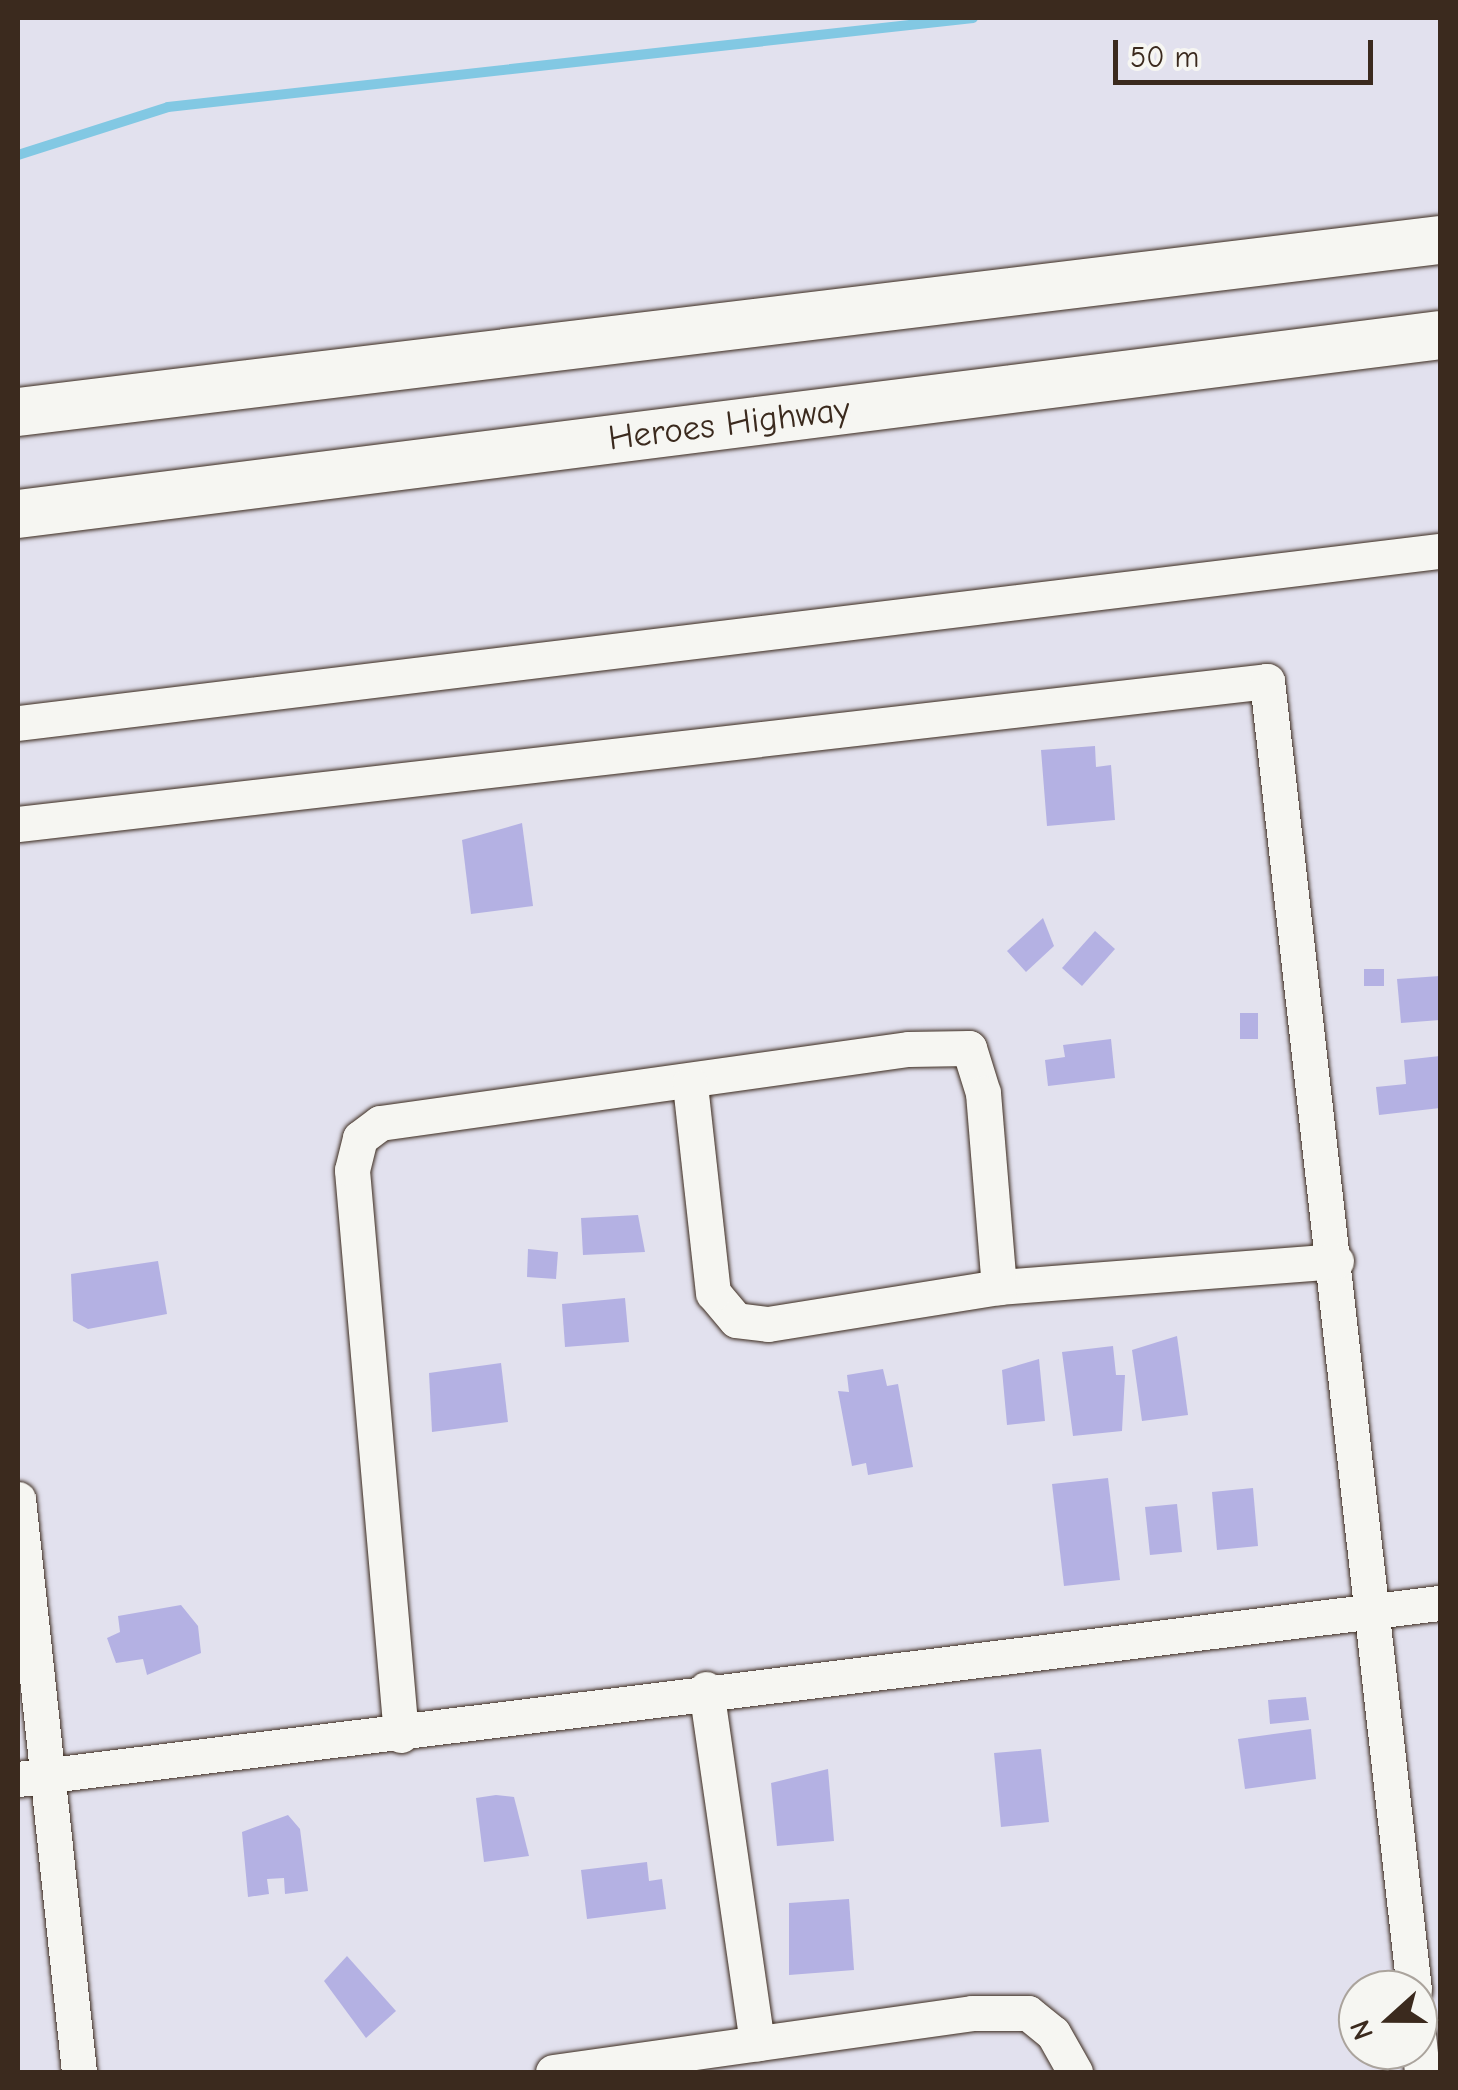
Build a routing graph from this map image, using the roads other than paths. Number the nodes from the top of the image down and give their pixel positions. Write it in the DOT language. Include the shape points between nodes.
graph roads {
  1 [pos="1440,240"];
  2 [pos="1440,335"];
  3 [pos="18,412"];
  4 [pos="18,514"];
  5 [pos="1440,551"];
  6 [pos="18,723"];
  7 [pos="18,824"];
  8 [pos="690,1083"];
  9 [pos="1336,1261"];
  10 [pos="1000,1287"];
  11 [pos="18,1499"];
  12 [pos="1440,1603"];
  13 [pos="1377,1609"];
  14 [pos="706,1688"];
  15 [pos="402,1736"];
  16 [pos="32,1777"];
  17 [pos="1412,1970"];
  18 [pos="757,2043"];
  19 [pos="79,2072"];
  20 [pos="553,2072"];
  21 [pos="1075,2072"];
  1 -- 3 [label="main road"];
  2 -- 4 [label="main road, Heroes Highway"];
  5 -- 6 [label="street"];
  7 -- 9 [label="street" via="1267,681"];
  8 -- 10 [label="street" via="713,1293 736,1320 768,1324"];
  8 -- 10 [label="street" via="969,1048 983,1093"];
  8 -- 15 [label="street" via="380,1123 360,1138 352,1170"];
  9 -- 10 [label="street"];
  9 -- 13 [label="street"];
  11 -- 16 [label="street"];
  12 -- 13 [label="street"];
  13 -- 14 [label="street"];
  13 -- 17 [label="street"];
  14 -- 15 [label="street"];
  14 -- 18 [label="street"];
  15 -- 16 [label="street"];
  16 -- 19 [label="street"];
  18 -- 20 [label="street"];
  18 -- 21 [label="street" via="1028,2013 1053,2033"];
}
